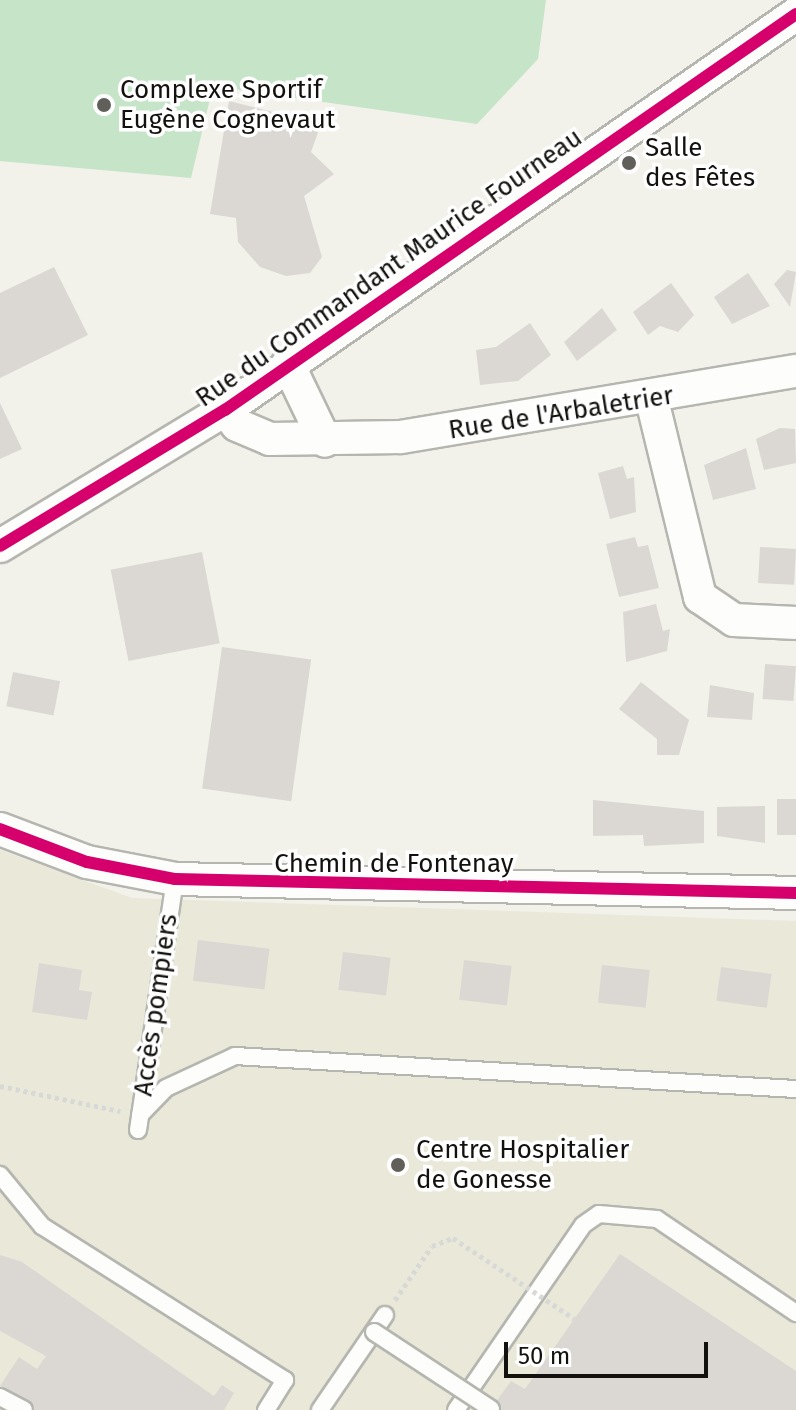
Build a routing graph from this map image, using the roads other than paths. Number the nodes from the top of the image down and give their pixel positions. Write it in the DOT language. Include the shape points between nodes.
graph roads {
  1 [pos="796,14"];
  2 [pos="288,364"];
  3 [pos="796,371"];
  4 [pos="652,400"];
  5 [pos="225,410"];
  6 [pos="325,441"];
  7 [pos="0,546"];
  8 [pos="796,623"];
  9 [pos="0,829"];
  10 [pos="175,879"];
  11 [pos="796,893"];
  12 [pos="796,1089"];
  13 [pos="0,1175"];
  14 [pos="796,1313"];
  15 [pos="385,1315"];
  16 [pos="374,1332"];
  17 [pos="0,1397"];
  18 [pos="491,1409"];
  19 [pos="24,1410"];
  20 [pos="266,1410"];
  21 [pos="320,1410"];
  22 [pos="456,1410"];
  1 -- 2 [label="street, Rue du Commandant Maurice Fourneau"];
  2 -- 5 [label="street, Rue du Commandant Maurice Fourneau"];
  2 -- 6 [label="street"];
  3 -- 4 [label="street, Rue de l'Arbaletrier"];
  4 -- 6 [label="street, Rue de l'Arbaletrier"];
  4 -- 8 [label="street" via="700,597 734,620"];
  5 -- 6 [label="street, Rue de l'Arbaletrier" via="237,425 270,439"];
  5 -- 7 [label="street, Rue du Commandant Maurice Fourneau"];
  9 -- 10 [label="street, Chemin de Fontenay" via="87,862"];
  10 -- 11 [label="street, Chemin de Fontenay"];
  10 -- 12 [label="lane, Accès pompiers" via="139,1122 166,1088 235,1056"];
  13 -- 20 [label="lane" via="42,1226 285,1380"];
  14 -- 22 [label="lane" via="657,1219 599,1214 583,1225"];
  15 -- 16 [label="lane"];
  16 -- 18 [label="lane, bridge"];
  16 -- 21 [label="lane"];
  17 -- 19 [label="lane"];
}
